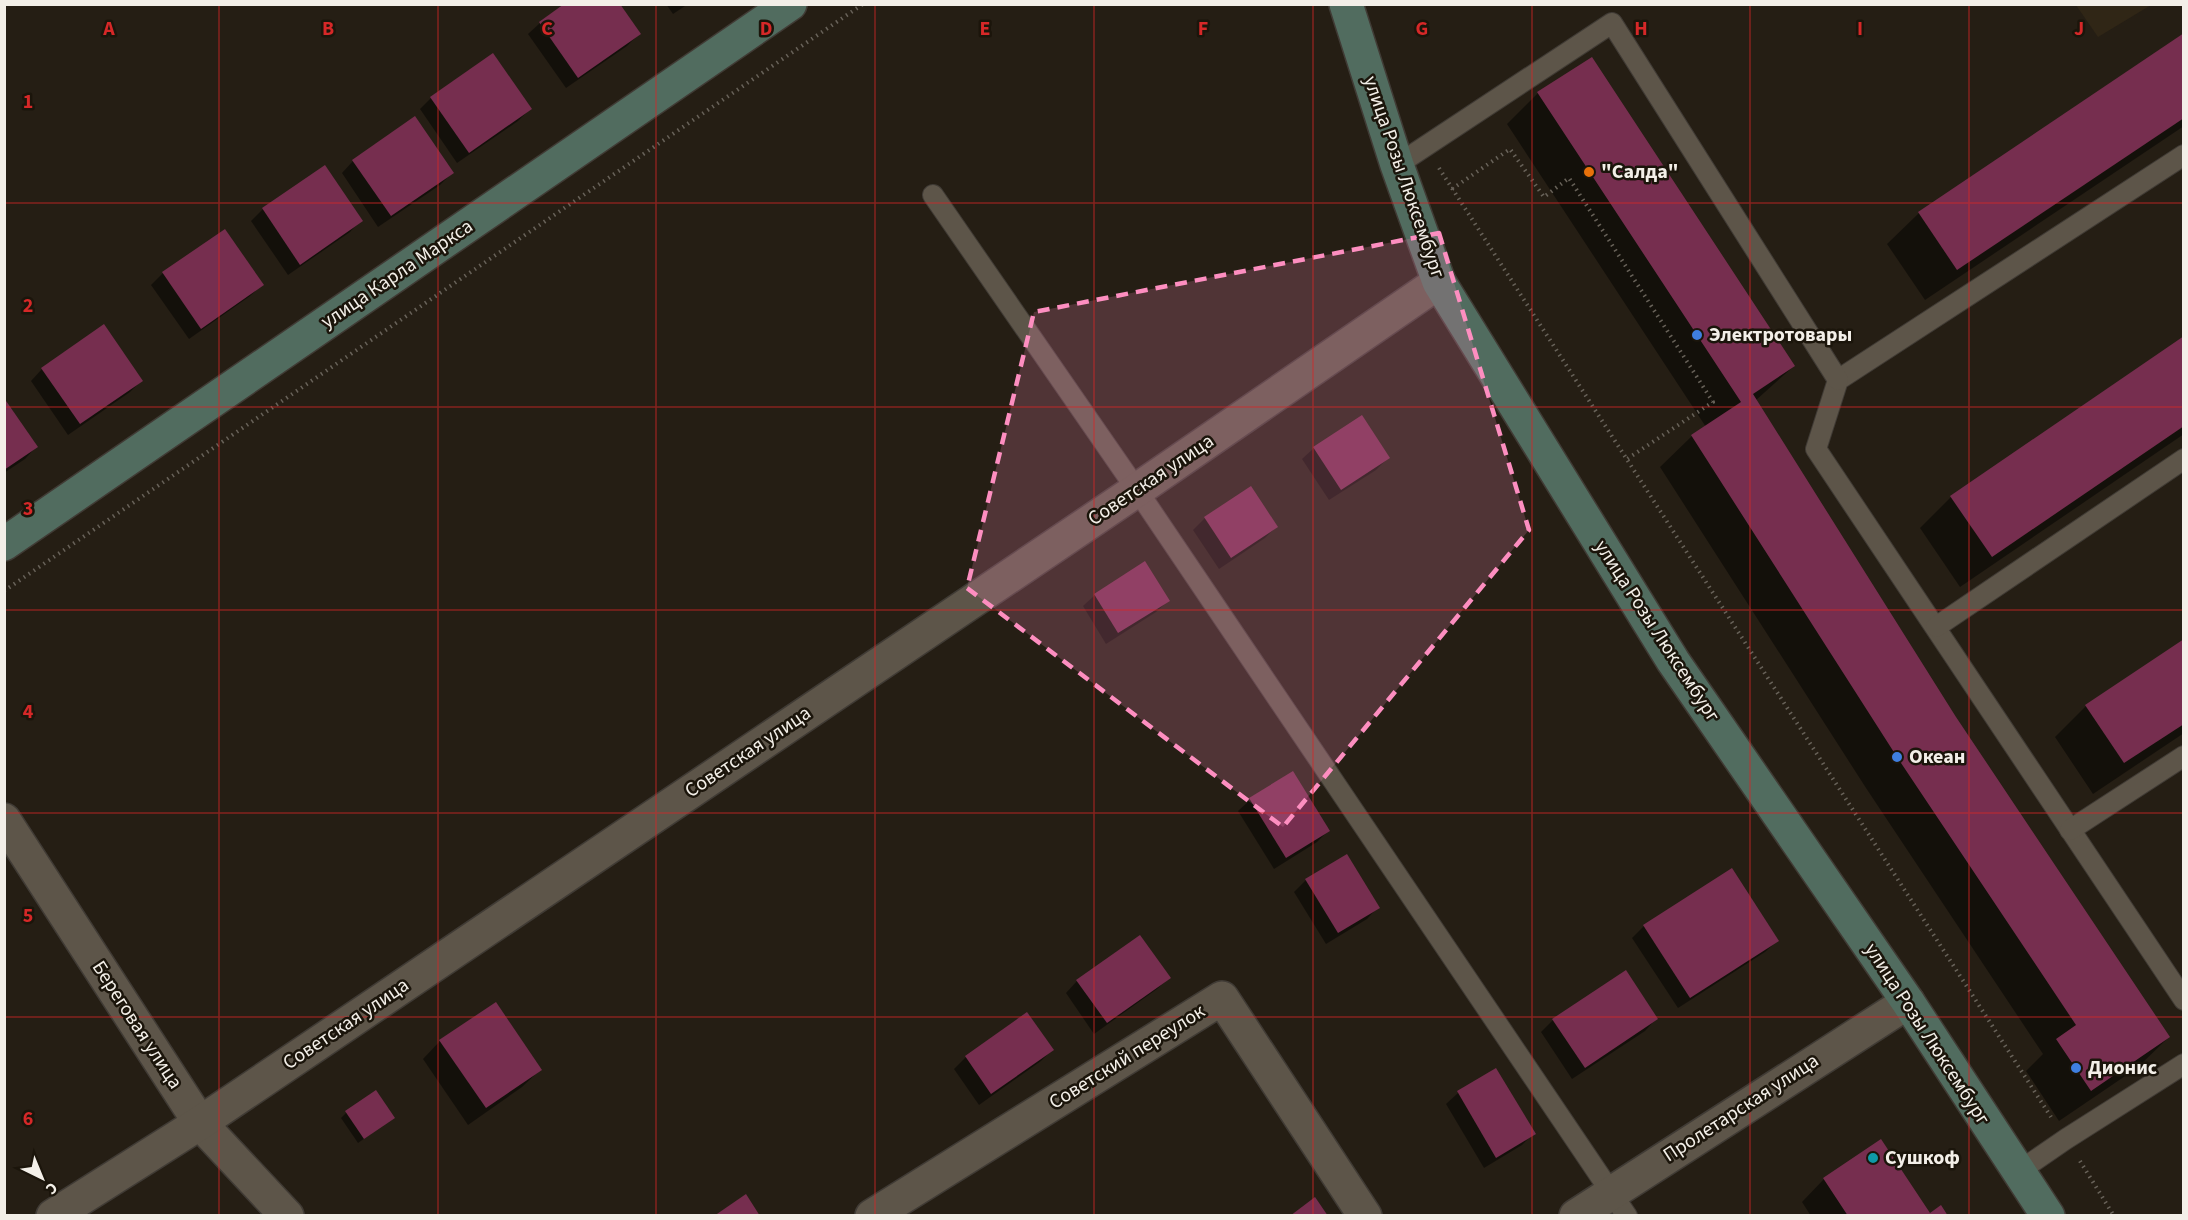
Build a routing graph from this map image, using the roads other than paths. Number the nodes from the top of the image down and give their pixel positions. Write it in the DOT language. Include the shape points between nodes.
graph roads {
  1 [pos="790,4"];
  2 [pos="1346,4"];
  3 [pos="2184,155"];
  4 [pos="1397,165"];
  5 [pos="933,195"];
  6 [pos="1439,282"];
  7 [pos="1838,380"];
  8 [pos="2184,459"];
  9 [pos="1137,490"];
  10 [pos="4,544"];
  11 [pos="1936,627"];
  12 [pos="2184,756"];
  13 [pos="4,820"];
  14 [pos="2070,830"];
  15 [pos="2184,1000"];
  16 [pos="1908,1002"];
  17 [pos="2184,1064"];
  18 [pos="200,1123"];
  19 [pos="2018,1172"];
  20 [pos="1619,1203"];
  21 [pos="53,1215"];
  22 [pos="287,1215"];
  23 [pos="872,1215"];
  24 [pos="1365,1215"];
  25 [pos="1575,1215"];
  26 [pos="2048,1215"];
  1 -- 10 [label="street, улица Карла Маркса"];
  2 -- 4 [label="street, улица Розы Люксембург"];
  3 -- 7 [label="lane"];
  4 -- 6 [label="street, улица Розы Люксембург"];
  4 -- 7 [label="lane" via="1612,23"];
  5 -- 9 [label="lane"];
  6 -- 9 [label="street, Советская улица"];
  6 -- 16 [label="street, улица Розы Люксембург" via="1673,661"];
  7 -- 11 [label="lane" via="1816,449"];
  8 -- 11 [label="lane"];
  9 -- 18 [label="street, Советская улица"];
  9 -- 20 [label="lane"];
  11 -- 14 [label="lane"];
  12 -- 14 [label="lane"];
  13 -- 18 [label="street, Береговая улица"];
  14 -- 15 [label="lane"];
  16 -- 19 [label="street, улица Розы Люксембург"];
  16 -- 20 [label="street, Пролетарская улица"];
  17 -- 19 [label="lane"];
  18 -- 21 [label="street, Советская улица"];
  18 -- 22 [label="street, Береговая улица"];
  19 -- 26 [label="street, улица Розы Люксембург"];
  20 -- 25 [label="street, Пролетарская улица"];
  23 -- 24 [label="street, Советский переулок" via="1222,998"];
}
